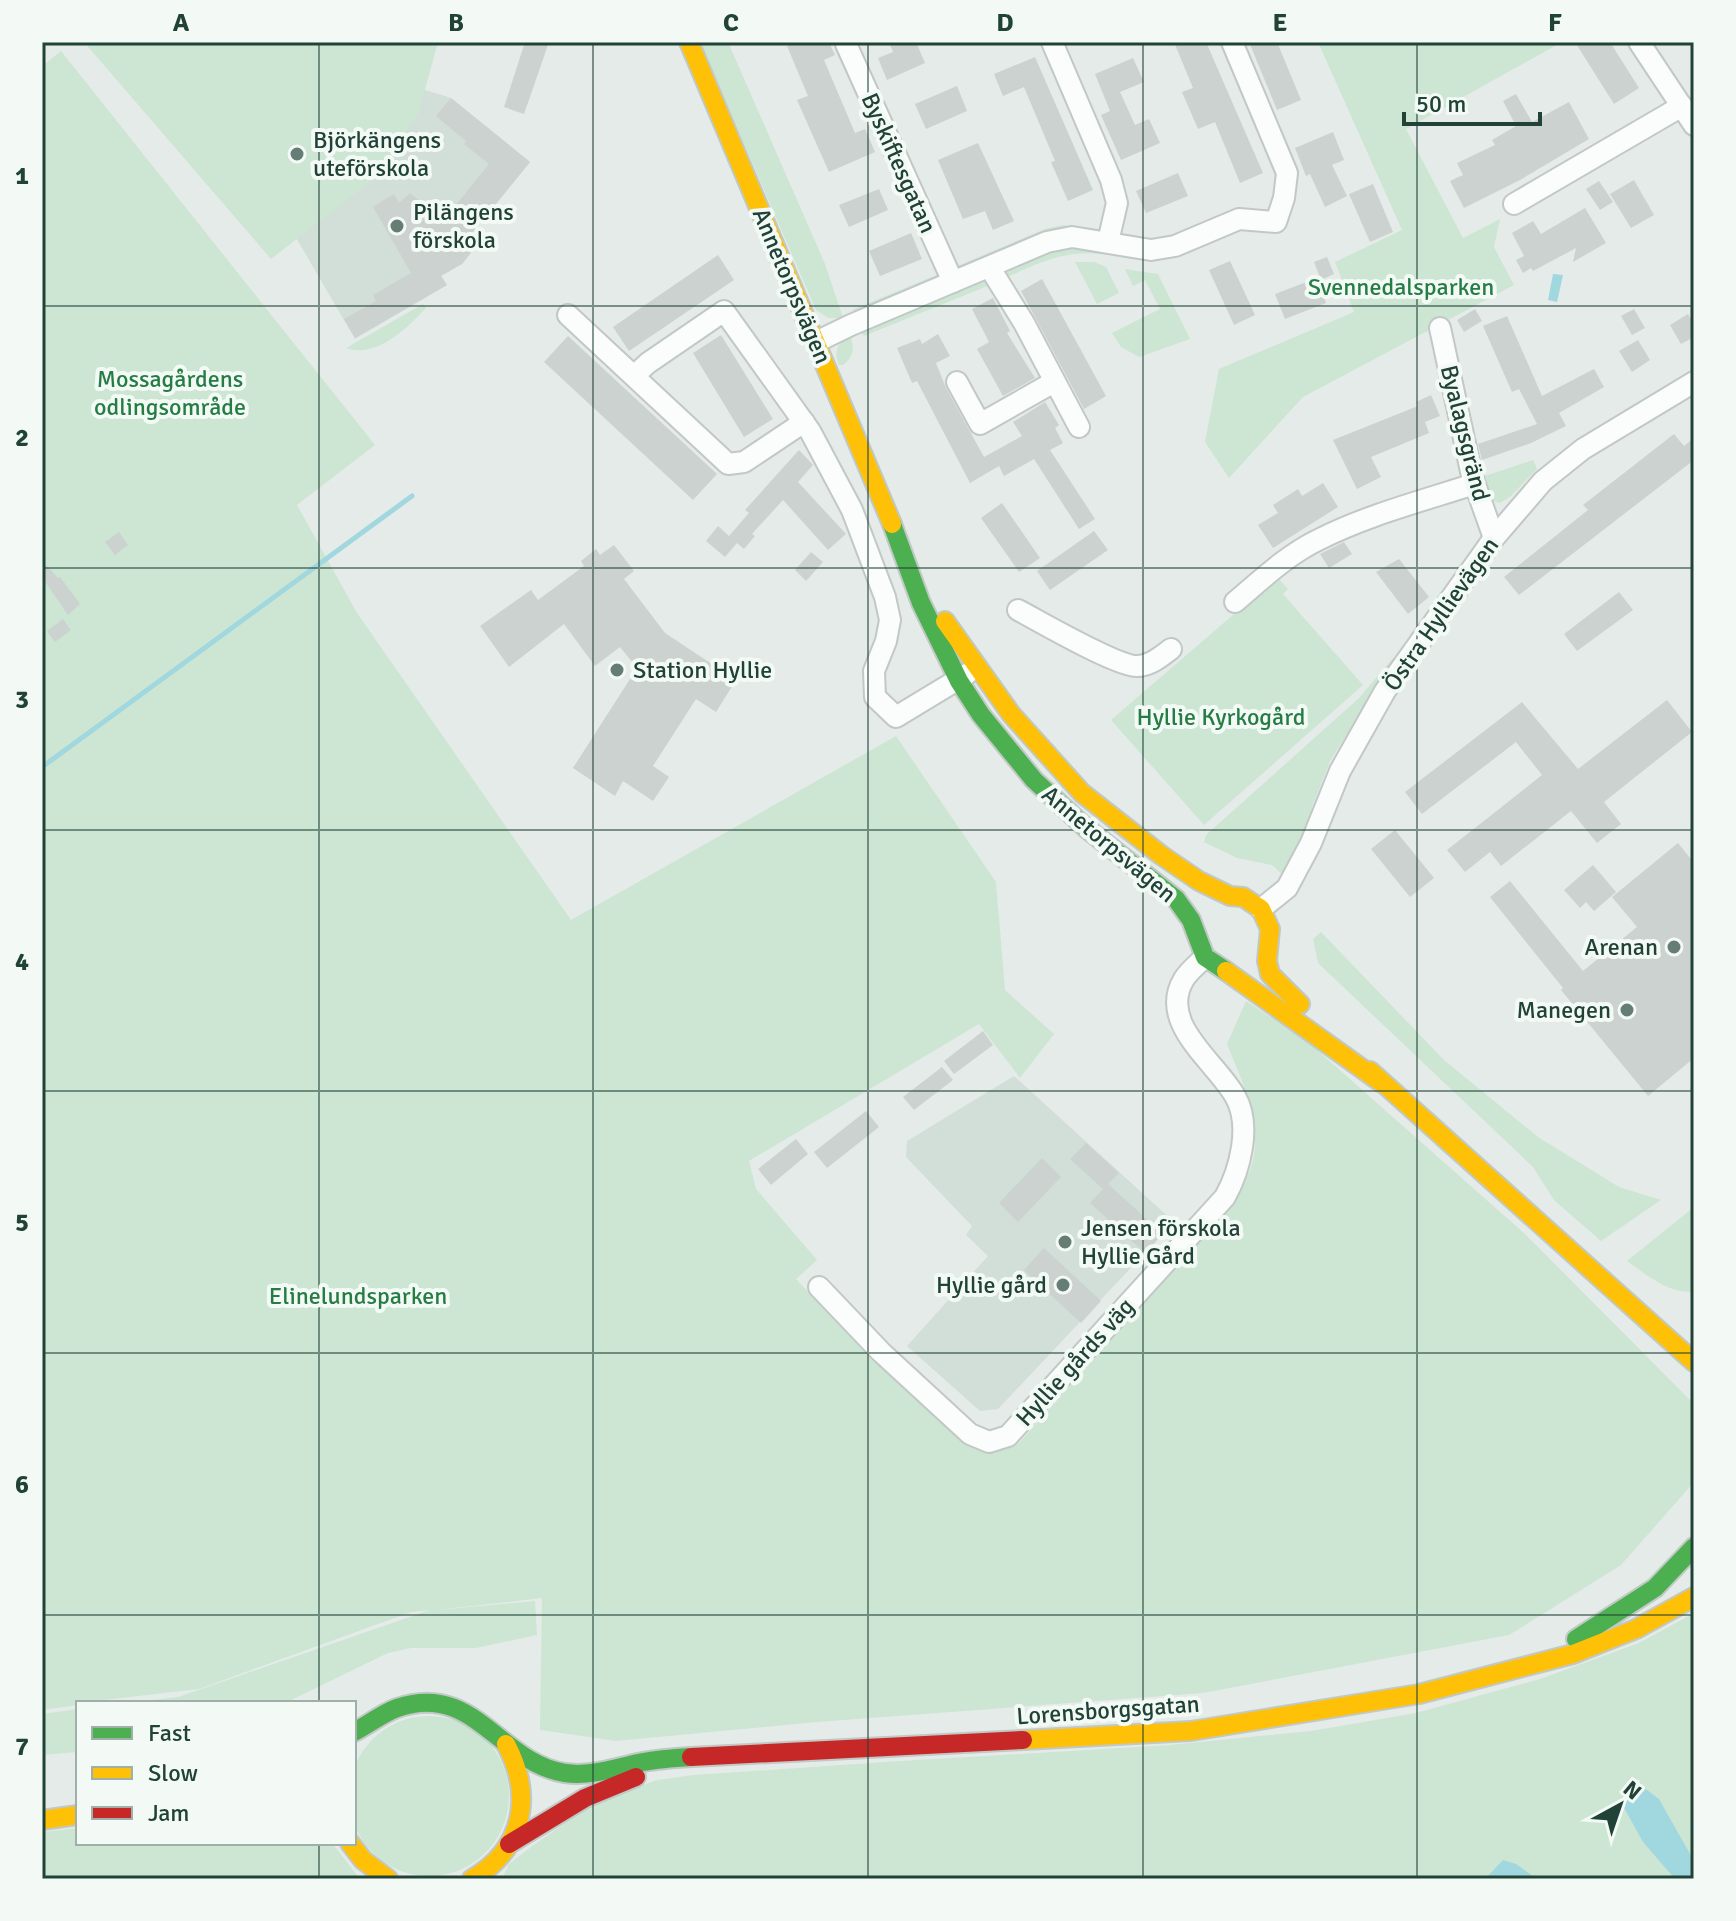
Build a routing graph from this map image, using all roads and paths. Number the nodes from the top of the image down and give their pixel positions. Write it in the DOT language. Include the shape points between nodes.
graph roads {
  1 [pos="689,42"];
  2 [pos="1052,42"];
  3 [pos="1232,42"];
  4 [pos="1639,42"];
  5 [pos="846,44"];
  6 [pos="1682,106"];
  7 [pos="1694,125"];
  8 [pos="1514,204"];
  9 [pos="1108,242"];
  10 [pos="990,268"];
  11 [pos="953,282"];
  12 [pos="568,315"];
  13 [pos="1440,328"];
  14 [pos="816,342"];
  15 [pos="635,375"];
  16 [pos="957,382"];
  17 [pos="1054,382"];
  18 [pos="1694,382"];
  19 [pos="804,422"];
  20 [pos="1079,427"];
  21 [pos="1474,484"];
  22 [pos="895,530"];
  23 [pos="1494,538"];
  24 [pos="1235,602"];
  25 [pos="1018,610"];
  26 [pos="1171,649"];
  27 [pos="976,666"];
  28 [pos="959,681"];
  29 [pos="1230,896"];
  30 [pos="1261,909"];
  31 [pos="1196,934"];
  32 [pos="1269,942"];
  33 [pos="1205,957"];
  34 [pos="1226,969"];
  35 [pos="1382,1083"];
  36 [pos="1589,1266"];
  37 [pos="819,1287"];
  38 [pos="1686,1331"];
  39 [pos="1694,1362"];
  40 [pos="1694,1547"];
  41 [pos="1694,1597"];
  42 [pos="1493,1675"];
  43 [pos="362,1728"];
  44 [pos="503,1739"];
  45 [pos="722,1757"];
  46 [pos="76,1815"];
  47 [pos="42,1820"];
  48 [pos="509,1844"];
  49 [pos="352,1845"];
  50 [pos="489,1872"];
  51 [pos="384,1877"];
  52 [pos="472,1879"];
  1 -- 14 [label="main road, Annetorpsvägen"];
  2 -- 9 [label="street" via="1111,180 1117,203"];
  3 -- 9 [label="street" via="1287,173 1276,222 1239,219 1175,246 1151,250"];
  4 -- 6 [label="street"];
  5 -- 11 [label="street, Byskiftesgatan"];
  6 -- 7 [label="street"];
  6 -- 8 [label="street"];
  9 -- 10 [label="street" via="1072,237 1047,242"];
  10 -- 11 [label="street"];
  10 -- 17 [label="street"];
  11 -- 14 [label="street"];
  12 -- 15 [label="street"];
  13 -- 21 [label="street, Byalagsgränd"];
  14 -- 22 [label="main road, Annetorpsvägen"];
  15 -- 19 [label="street" via="728,464 744,462"];
  15 -- 19 [label="street" via="724,311"];
  16 -- 17 [label="street" via="980,424"];
  17 -- 20 [label="street"];
  18 -- 23 [label="street, Östra Hyllievägen" via="1583,449 1543,481"];
  19 -- 28 [label="street" via="852,510 885,597 890,620 874,671 875,697 896,717"];
  21 -- 23 [label="street, Byalagsgränd"];
  21 -- 24 [label="street" via="1317,540"];
  22 -- 27 [label="main road, Annetorpsvägen" via="929,597"];
  22 -- 28 [label="main road, Annetorpsvägen" via="921,603"];
  23 -- 30 [label="street, Östra Hyllievägen" via="1385,691 1340,771 1287,888"];
  25 -- 26 [label="street" via="1137,666"];
  27 -- 28 [label="street"];
  27 -- 29 [label="main road, Annetorpsvägen" via="1082,793 1161,855"];
  28 -- 31 [label="main road, Annetorpsvägen" via="1034,780 1176,899"];
  29 -- 30 [label="main road, Annetorpsvägen" via="1243,897"];
  29 -- 31 [label="main road, Annetorpsvägen" via="1208,907"];
  30 -- 32 [label="main road" via="1270,929"];
  31 -- 33 [label="main road, Annetorpsvägen"];
  32 -- 34 [label="main road" via="1251,965"];
  32 -- 35 [label="main road" via="1267,961 1278,985"];
  33 -- 34 [label="main road"];
  33 -- 37 [label="street, Hyllie gårds väg" via="1184,978 1177,996 1179,1020 1236,1098 1242,1119 1236,1176 1225,1197 1008,1436 989,1442 970,1434"];
  34 -- 35 [label="main road"];
  35 -- 36 [label="main road"];
  36 -- 38 [label="main road"];
  36 -- 39 [label="main road"];
  40 -- 42 [label="main road, Lorensborgsgatan" via="1673,1573 1622,1613 1562,1647"];
  41 -- 42 [label="main road, Lorensborgsgatan" via="1615,1639"];
  42 -- 45 [label="main road, Lorensborgsgatan" via="1419,1694 1191,1731"];
  43 -- 44 [label="main road, Lorensborgsgatan" via="397,1708 436,1703 472,1713"];
  44 -- 45 [label="main road, Lorensborgsgatan" via="539,1765 576,1774 653,1760"];
  44 -- 48 [label="main road, Lorensborgsgatan" via="521,1773 523,1790 523,1811"];
  45 -- 48 [label="main road, Lorensborgsgatan" via="613,1784"];
  46 -- 47 [label="main road"];
  48 -- 50 [label="main road, Lorensborgsgatan"];
  49 -- 51 [label="main road"];
  50 -- 52 [label="main road, Lorensborgsgatan"];
}
